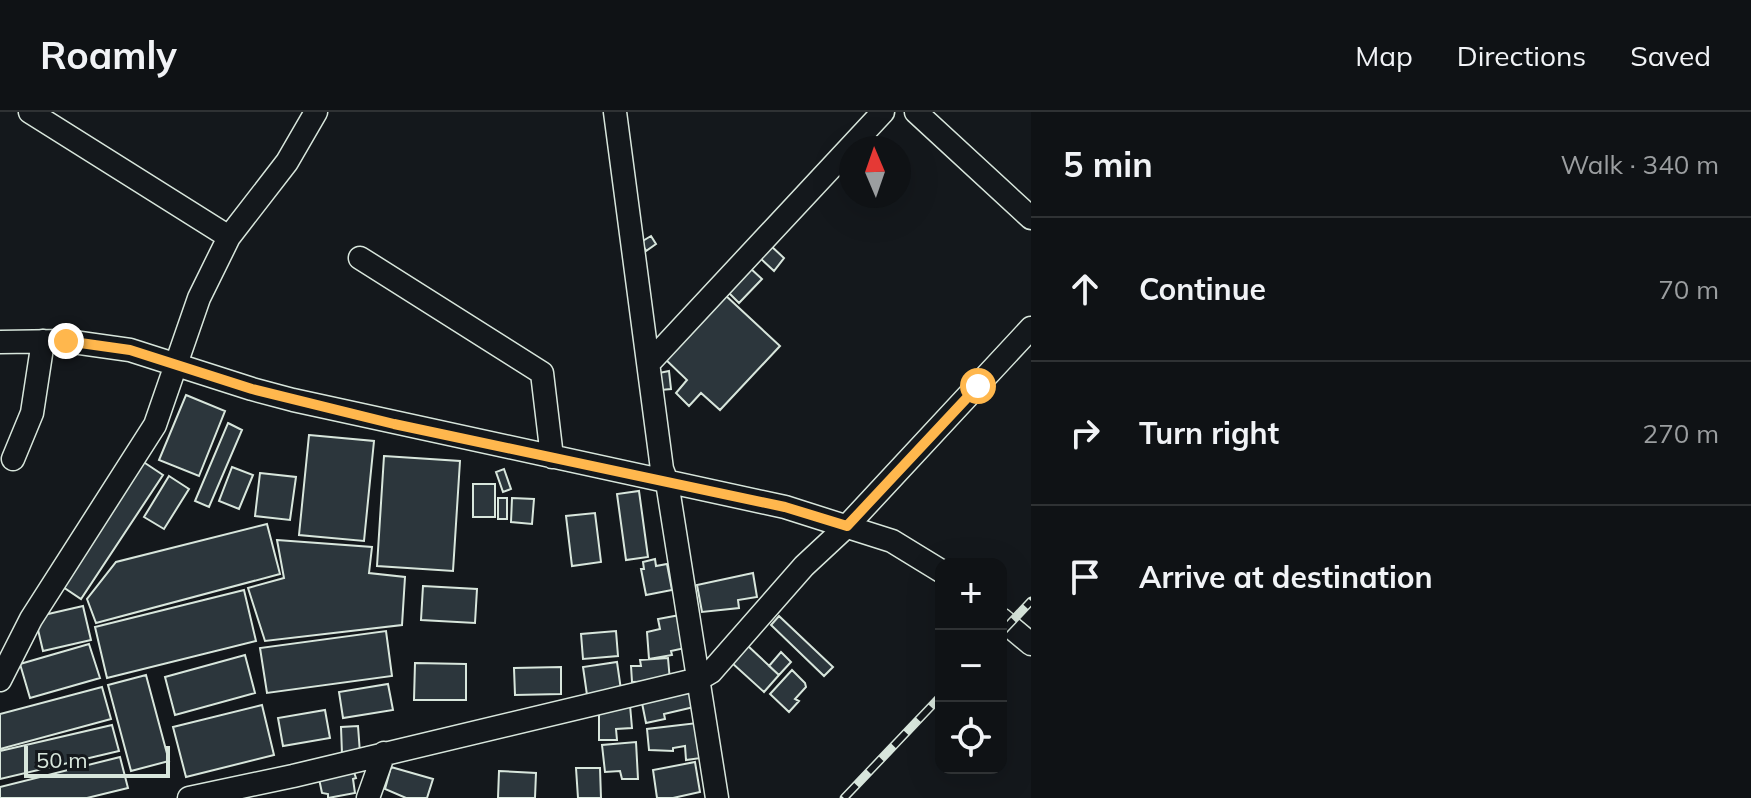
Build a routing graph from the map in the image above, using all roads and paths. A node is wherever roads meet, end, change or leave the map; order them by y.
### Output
1 (30, 112) edge
2 (316, 112) edge
3 (615, 112) edge
4 (883, 112) edge
5 (916, 112) edge
6 (1031, 218) edge
7 (229, 237) junction
8 (360, 258) dead end
9 (1031, 328) edge
10 (43, 341) junction
11 (0, 342) edge
12 (649, 363) junction
13 (175, 366) junction
14 (552, 457) junction
15 (13, 459) dead end
16 (667, 482) junction
17 (847, 526) junction
18 (935, 567) edge
19 (1007, 624) edge
20 (1031, 644) edge
21 (699, 679) junction
22 (0, 680) edge
23 (384, 753) junction
24 (189, 798) edge
25 (368, 798) edge
26 (717, 798) edge

1 - 7 street
2 - 7 street
3 - 12 street
4 - 12 street
5 - 6 street
7 - 13 street
8 - 14 street
9 - 17 street
10 - 11 street
10 - 13 street
10 - 15 street
12 - 16 street
13 - 14 street
13 - 22 street
14 - 16 street
16 - 17 street
16 - 21 street
17 - 18 street
17 - 21 street
19 - 20 street
21 - 23 street
21 - 26 street
23 - 24 street
23 - 25 street

